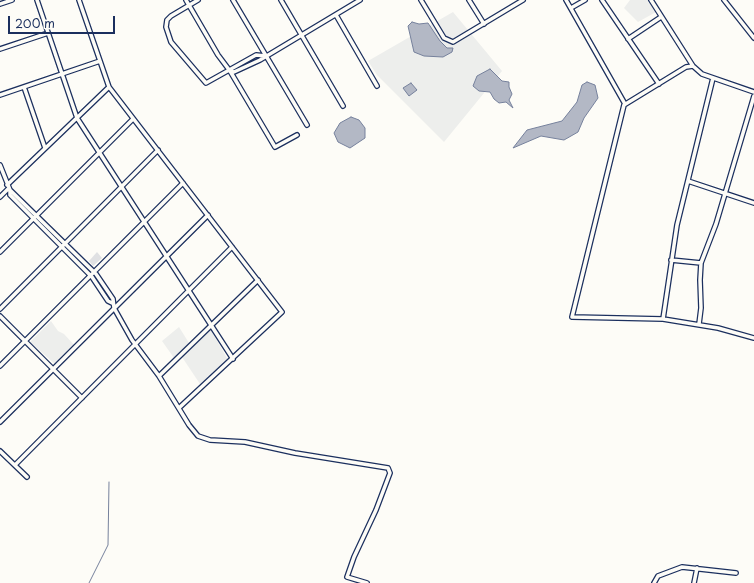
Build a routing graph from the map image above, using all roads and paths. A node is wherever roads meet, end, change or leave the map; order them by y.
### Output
1 (12, 0) edge
2 (37, 0) edge
3 (79, 0) edge
4 (186, 0) edge
5 (198, 0) edge
6 (233, 0) edge
7 (281, 0) edge
8 (360, 0) edge
9 (421, 0) edge
10 (469, 0) edge
11 (523, 0) edge
12 (566, 0) edge
13 (584, 0) edge
14 (602, 0) edge
15 (651, 0) edge
16 (724, 0) edge
17 (517, 2) edge
18 (0, 4) edge
19 (189, 5) junction
20 (571, 8) junction
21 (336, 15) junction
22 (662, 17) junction
23 (484, 24) junction
24 (48, 33) junction
25 (301, 35) junction
26 (754, 38) edge
27 (628, 39) junction
28 (0, 49) edge
29 (266, 56) junction
30 (100, 61) junction
31 (693, 66) junction
32 (230, 71) junction
33 (62, 74) junction
34 (713, 78) junction
35 (659, 84) junction
36 (377, 86) dead end
37 (24, 87) junction
38 (109, 88) junction
39 (754, 92) edge
40 (0, 95) edge
41 (754, 96) edge
42 (625, 104) junction
43 (343, 106) dead end
44 (77, 118) junction
45 (133, 119) junction
46 (307, 125) dead end
47 (297, 135) dead end
48 (45, 148) junction
49 (158, 150) junction
50 (99, 153) junction
51 (0, 165) edge
52 (688, 182) junction
53 (183, 183) junction
54 (121, 187) junction
55 (8, 188) junction
56 (726, 193) junction
57 (0, 197) edge
58 (754, 203) edge
59 (208, 215) junction
60 (35, 217) junction
61 (144, 222) junction
62 (65, 243) junction
63 (62, 246) junction
64 (232, 247) junction
65 (0, 252) edge
66 (167, 256) junction
67 (671, 260) junction
68 (701, 263) junction
69 (94, 271) junction
70 (90, 275) junction
71 (258, 280) junction
72 (189, 290) junction
73 (112, 303) junction
74 (114, 308) junction
75 (0, 309) edge
76 (0, 316) edge
77 (663, 319) junction
78 (698, 324) junction
79 (211, 325) junction
80 (754, 338) edge
81 (25, 341) junction
82 (135, 344) junction
83 (233, 359) junction
84 (0, 366) edge
85 (53, 369) junction
86 (159, 376) junction
87 (82, 398) junction
88 (180, 407) junction
89 (0, 422) edge
90 (0, 451) edge
91 (15, 466) junction
92 (27, 477) dead end
93 (697, 568) junction
94 (736, 573) dead end
95 (367, 583) edge
96 (654, 583) edge
97 (694, 583) edge

1 - 18 street
2 - 24 street
3 - 30 street
4 - 19 street
5 - 19 street
6 - 29 street
7 - 25 street
8 - 21 street
9 - 23 street
10 - 23 street
11 - 17 street
12 - 20 street
13 - 20 street
14 - 27 street
15 - 22 street
16 - 26 street
17 - 23 street
19 - 32 street
19 - 32 street
20 - 42 street
21 - 25 street
21 - 36 street
22 - 27 street
22 - 31 street
24 - 28 street
24 - 33 street
25 - 29 street
25 - 43 street
27 - 35 street
29 - 32 street
29 - 32 street
29 - 46 street
30 - 33 street
30 - 38 street
31 - 34 street
31 - 35 street
32 - 47 street
33 - 37 street
33 - 44 street
34 - 39 street
34 - 52 street
35 - 42 street
37 - 40 street
37 - 48 street
38 - 44 street
38 - 45 street
41 - 56 street
42 - 77 street
44 - 48 street
44 - 50 street
45 - 49 street
45 - 50 street
48 - 55 street
49 - 53 street
49 - 54 street
50 - 54 street
50 - 60 street
51 - 55 street
52 - 56 street
52 - 67 street
53 - 59 street
53 - 61 street
54 - 61 street
54 - 62 street
55 - 57 street
55 - 60 street
56 - 58 street
56 - 68 street
59 - 64 street
59 - 66 street
60 - 62 street
60 - 63 street
60 - 65 street
61 - 66 street
61 - 69 street
62 - 63 street
62 - 69 street
63 - 70 street
63 - 75 street
64 - 71 street
64 - 72 street
66 - 72 street
66 - 74 street
67 - 68 street
67 - 77 street
68 - 78 street
69 - 70 street
69 - 73 street
70 - 73 street
70 - 81 street
71 - 79 street
71 - 83 street
72 - 79 street
72 - 82 street
73 - 74 street
74 - 82 street
74 - 85 street
76 - 81 street
77 - 78 street
78 - 80 street
79 - 83 street
79 - 86 street
81 - 84 street
81 - 85 street
82 - 86 street
82 - 87 street
83 - 88 street
85 - 87 street
85 - 89 street
86 - 88 street
87 - 91 street
88 - 95 street
90 - 91 street
91 - 92 street
93 - 94 street
93 - 96 street
93 - 97 street

